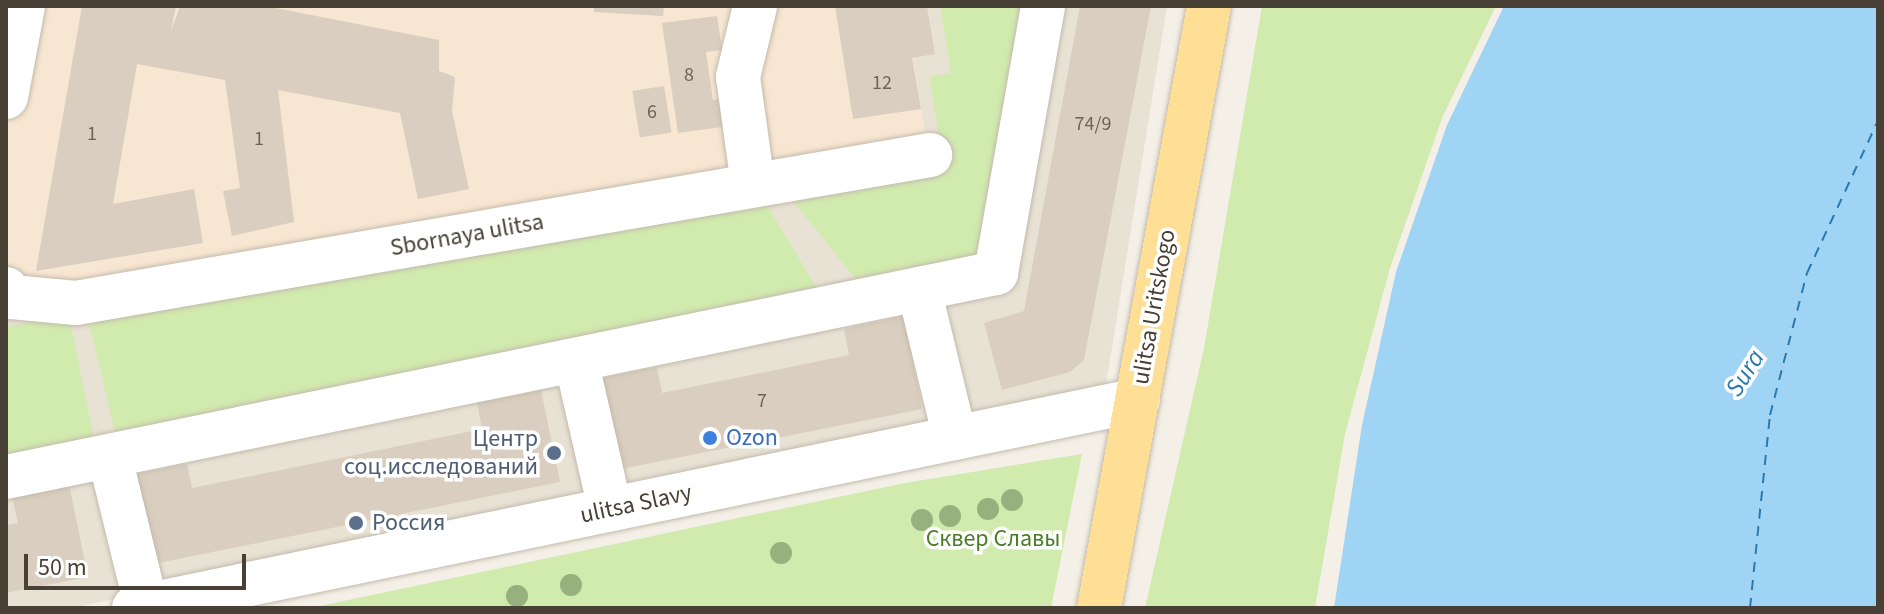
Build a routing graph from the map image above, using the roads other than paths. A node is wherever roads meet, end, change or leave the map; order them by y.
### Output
1 (23, 6) edge
2 (755, 6) edge
3 (1043, 6) edge
4 (1209, 6) edge
5 (6, 97) edge
6 (930, 155) dead end
7 (753, 185) junction
8 (6, 289) edge
9 (919, 289) junction
10 (576, 360) junction
11 (1138, 400) junction
12 (955, 438) junction
13 (110, 458) junction
14 (6, 477) edge
15 (610, 509) junction
16 (140, 607) edge
17 (1099, 608) edge

1 - 5 street
2 - 7 street
3 - 9 street
4 - 11 main road, ulitsa Uritskogo
6 - 7 street, Sbornaya ulitsa
7 - 8 street, Sbornaya ulitsa
9 - 10 street
9 - 12 street
10 - 13 street
10 - 15 street
11 - 12 street, ulitsa Slavy
11 - 17 main road, ulitsa Uritskogo
12 - 15 street, ulitsa Slavy
13 - 14 street
13 - 16 street
15 - 16 street, ulitsa Slavy

